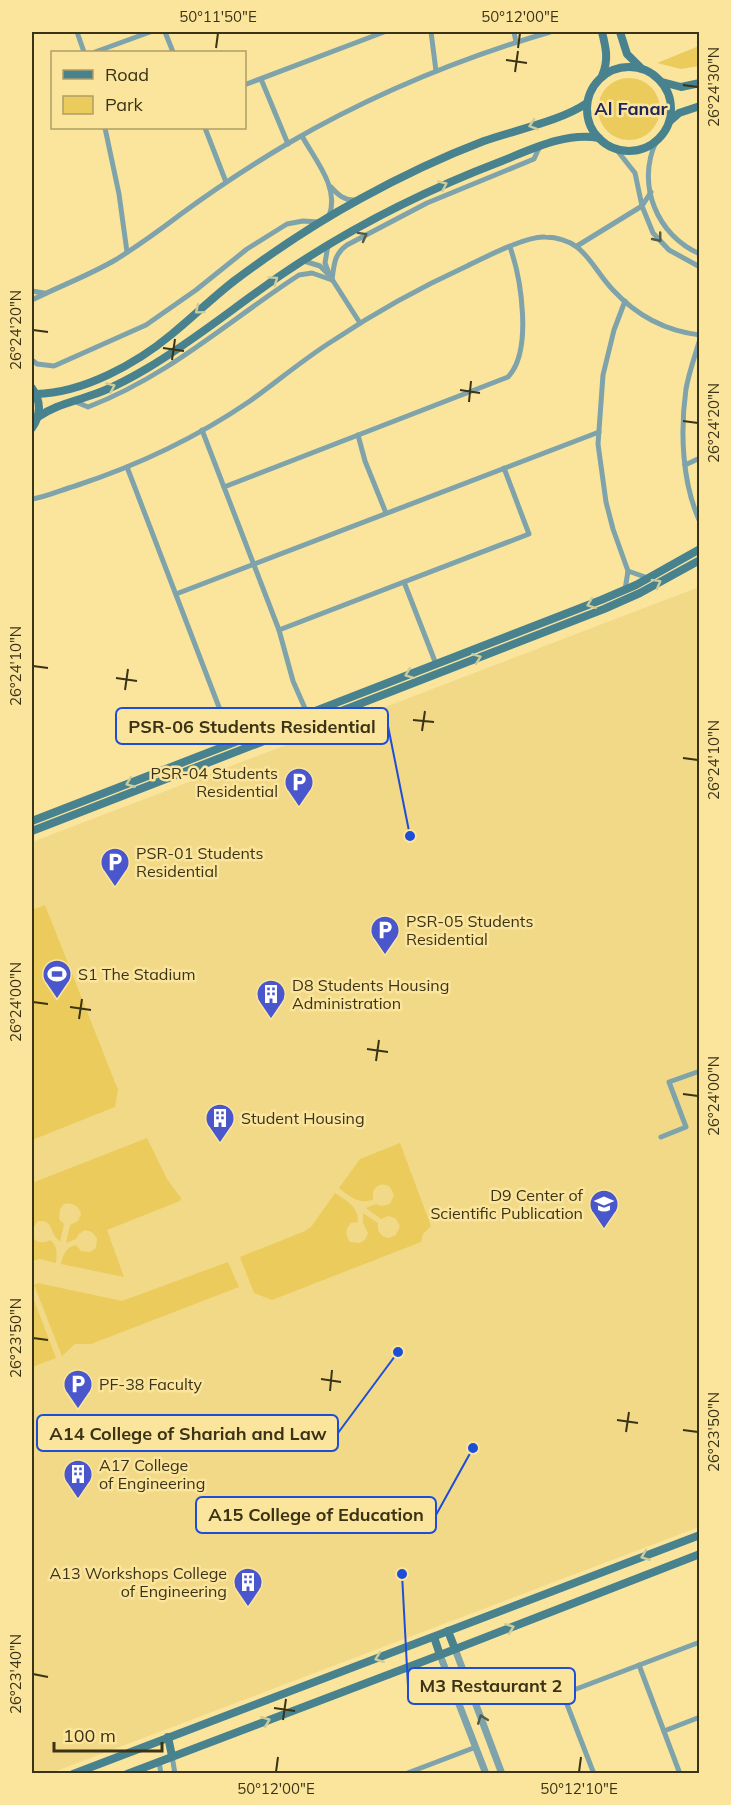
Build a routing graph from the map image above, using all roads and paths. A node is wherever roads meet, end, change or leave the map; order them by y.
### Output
1 (77, 32) edge
2 (150, 32) edge
3 (165, 32) edge
4 (384, 32) edge
5 (431, 32) edge
6 (514, 32) edge
7 (550, 32) edge
8 (602, 32) edge
9 (620, 32) edge
10 (516, 42) junction
11 (84, 51) edge
12 (98, 51) edge
13 (173, 51) edge
14 (641, 69) junction
15 (436, 71) junction
16 (602, 76) junction
17 (261, 79) junction
18 (662, 82) junction
19 (699, 83) edge
20 (246, 84) edge
21 (587, 103) junction
22 (699, 106) edge
23 (669, 121) junction
24 (105, 129) edge
25 (205, 129) edge
26 (302, 136) junction
27 (599, 138) junction
28 (656, 142) junction
29 (288, 144) junction
30 (539, 147) junction
31 (616, 149) junction
32 (226, 182) junction
33 (330, 186) junction
34 (651, 192) junction
35 (359, 200) junction
36 (642, 206) junction
37 (325, 220) junction
38 (328, 244) junction
39 (577, 246) junction
40 (510, 247) junction
41 (127, 252) junction
42 (699, 254) edge
43 (302, 261) junction
44 (699, 267) edge
45 (331, 278) junction
46 (32, 291) edge
47 (48, 293) junction
48 (32, 300) edge
49 (625, 301) junction
50 (360, 323) junction
51 (699, 337) edge
52 (32, 360) edge
53 (34, 391) edge
54 (75, 401) junction
55 (38, 417) junction
56 (32, 428) edge
57 (202, 430) junction
58 (598, 432) junction
59 (358, 435) junction
60 (699, 458) edge
61 (685, 465) junction
62 (127, 467) junction
63 (504, 468) junction
64 (224, 486) junction
65 (32, 495) edge
66 (47, 495) junction
67 (32, 499) edge
68 (386, 513) junction
69 (699, 522) edge
70 (699, 549) edge
71 (699, 560) edge
72 (253, 564) junction
73 (628, 571) junction
74 (648, 578) junction
75 (404, 582) junction
76 (625, 590) junction
77 (176, 594) junction
78 (279, 630) junction
79 (436, 663) junction
80 (307, 713) junction
81 (227, 728) dead end
82 (32, 821) edge
83 (32, 830) edge
84 (699, 1071) edge
85 (661, 1137) dead end
86 (699, 1535) edge
87 (699, 1554) edge
88 (448, 1631) junction
89 (434, 1637) junction
90 (699, 1642) edge
91 (455, 1649) junction
92 (440, 1655) junction
93 (639, 1665) junction
94 (699, 1717) edge
95 (664, 1731) junction
96 (168, 1737) junction
97 (157, 1741) junction
98 (476, 1747) junction
99 (172, 1756) junction
100 (159, 1761) junction
101 (73, 1773) edge
102 (127, 1773) edge
103 (161, 1773) edge
104 (175, 1773) edge
105 (405, 1773) edge
106 (486, 1773) edge
107 (502, 1773) edge
108 (594, 1773) edge
109 (680, 1773) edge

1 - 11 street
2 - 12 street
3 - 13 street
4 - 17 street
5 - 15 street
6 - 10 street
7 - 10 street
8 - 16 main road
9 - 14 main road
10 - 15 street
14 - 16 main road
14 - 18 main road
15 - 26 street
16 - 21 main road
17 - 20 street
17 - 29 street
18 - 19 main road
18 - 23 main road
21 - 27 main road
21 -> 35 main road
22 - 23 main road
23 - 28 main road
24 - 41 street
25 - 32 street
26 - 29 street
26 - 33 street
27 - 30 main road
27 - 31 main road
28 - 31 main road
28 - 34 street
29 - 32 street
38 -> 30 main road
45 -> 30 street
31 - 36 street
32 - 41 street
33 - 35 street
33 - 37 street
34 - 36 street
34 - 42 street
35 - 37 main road
36 - 39 street
36 -> 44 street
37 - 52 street
37 -> 53 main road
38 - 43 main road
38 - 45 street
39 - 40 street
39 - 49 street
40 - 50 street
40 - 59 street
41 - 47 street
43 - 45 street
54 -> 43 main road
45 - 50 street
45 - 54 street
46 - 47 street
47 - 48 street
49 - 51 street
49 - 58 street
50 - 57 street
51 - 61 street
53 - 55 main road
54 - 55 main road
55 - 56 main road
57 - 62 street
57 - 64 street
58 - 63 street
58 - 73 street
59 - 64 street
59 - 68 street
60 - 61 street
61 - 69 street
62 - 66 street
62 - 77 street
63 - 68 street
63 - 75 street
64 - 72 street
65 - 66 street
66 - 67 street
68 - 72 street
70 - 74 main road
83 -> 71 main road
72 - 77 street
72 - 78 street
73 - 74 street
73 - 76 street
74 - 76 main road
75 - 78 street
75 - 79 street
76 -> 79 main road
77 - 81 street
78 - 80 street
79 -> 80 main road
80 -> 82 main road
84 - 85 street
86 -> 88 main road
91 -> 87 main road
88 - 89 main road
88 - 91 main road
89 - 92 main road
89 -> 96 main road
90 - 93 street
91 - 92 main road
107 -> 91 street
92 - 98 street
99 -> 92 main road
93 - 95 street
93 - 108 street
94 - 95 street
95 - 109 street
96 - 97 main road
96 - 99 main road
97 - 100 main road
97 - 101 main road
98 - 105 street
98 - 106 street
99 - 100 main road
99 - 104 street
100 - 102 main road
100 - 103 street

